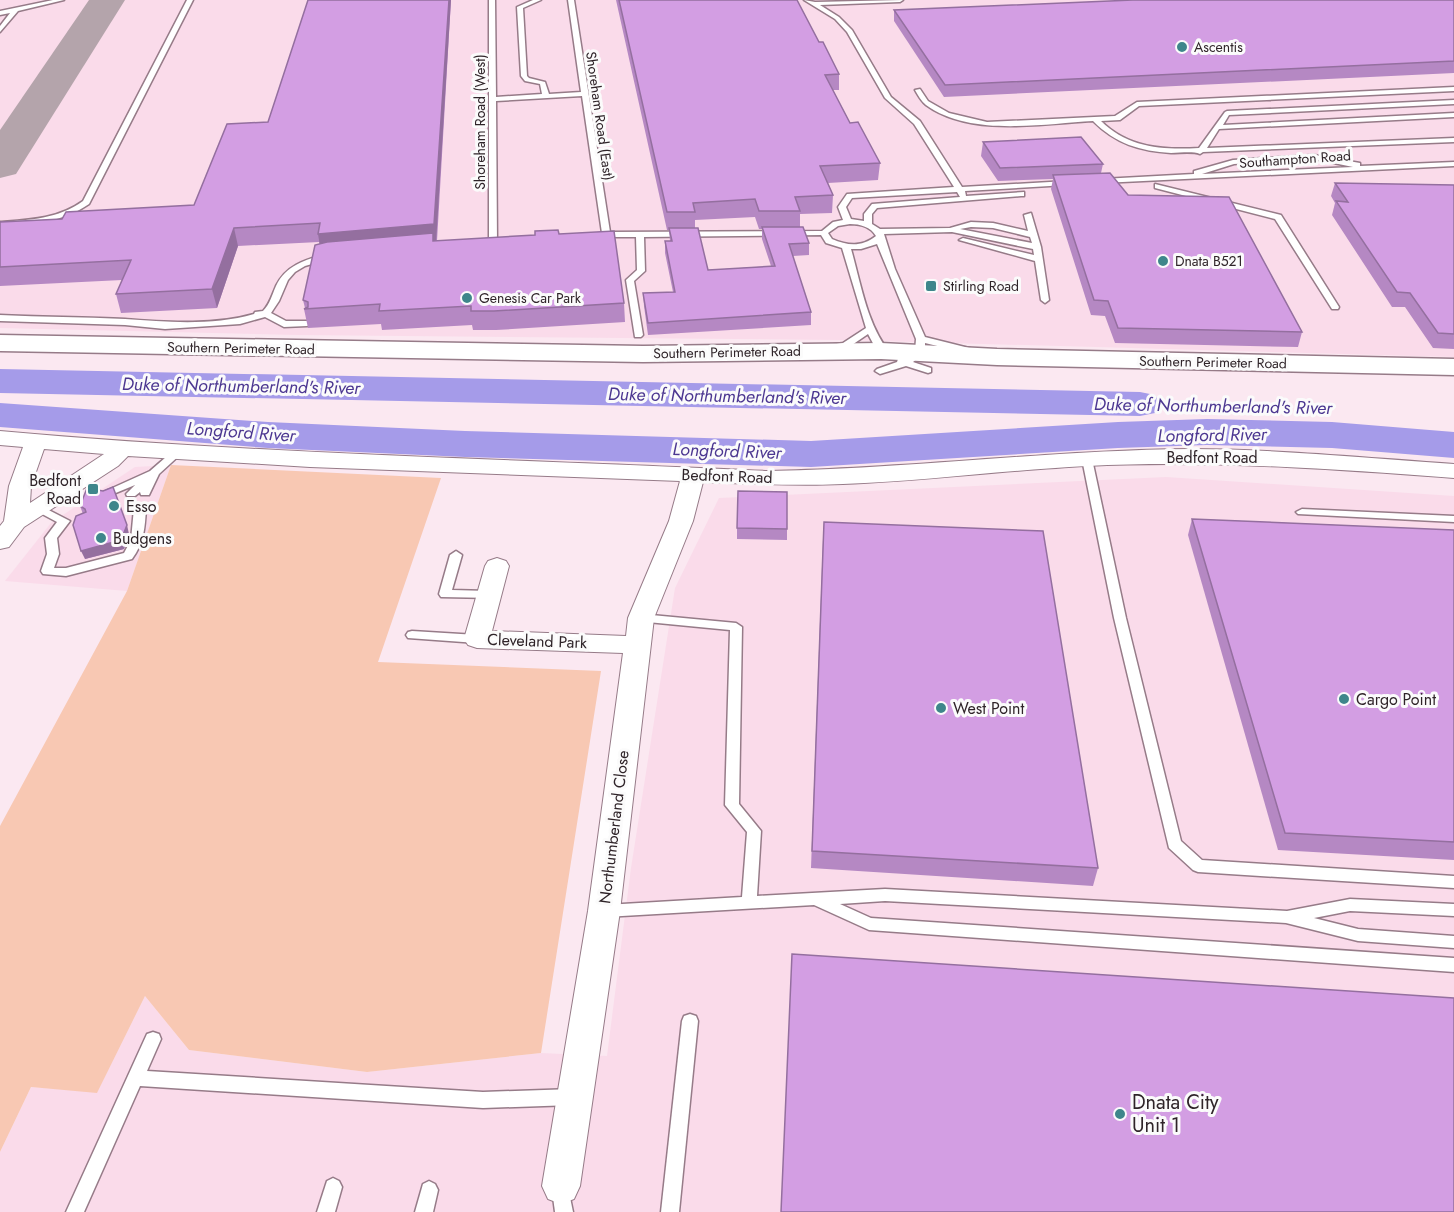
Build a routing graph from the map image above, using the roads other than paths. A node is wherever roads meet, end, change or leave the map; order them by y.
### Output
1 (24, 0) edge
2 (61, 0) edge
3 (190, 0) edge
4 (492, 0) edge
5 (538, 0) edge
6 (571, 0) edge
7 (900, 0) edge
8 (810, 2) edge
9 (17, 9) junction
10 (0, 13) edge
11 (0, 30) edge
12 (1454, 89) edge
13 (918, 90) dead end
14 (584, 94) junction
15 (546, 96) junction
16 (492, 99) junction
17 (1454, 102) edge
18 (1454, 115) edge
19 (1095, 119) junction
20 (1218, 127) junction
21 (1454, 140) edge
22 (1200, 152) junction
23 (1454, 164) edge
24 (1366, 167) junction
25 (1380, 168) junction
26 (1145, 179) junction
27 (1089, 182) edge
28 (1078, 183) edge
29 (1158, 186) junction
30 (1000, 187) junction
31 (1102, 189) edge
32 (960, 190) junction
33 (1068, 191) edge
34 (1023, 194) junction
35 (966, 199) junction
36 (1029, 215) dead end
37 (848, 222) junction
38 (0, 224) edge
39 (868, 225) junction
40 (952, 230) junction
41 (824, 233) junction
42 (606, 235) junction
43 (640, 235) junction
44 (879, 235) junction
45 (1034, 235) junction
46 (587, 236) edge
47 (963, 240) dead end
48 (504, 243) edge
49 (493, 244) junction
50 (482, 245) edge
51 (846, 246) junction
52 (1037, 247) junction
53 (340, 255) edge
54 (1038, 259) junction
55 (1045, 300) dead end
56 (1335, 308) dead end
57 (266, 314) junction
58 (0, 318) edge
59 (307, 323) edge
60 (638, 335) dead end
61 (0, 343) edge
62 (877, 350) junction
63 (919, 356) junction
64 (0, 357) edge
65 (1454, 367) edge
66 (1454, 381) edge
67 (0, 438) edge
68 (36, 441) junction
69 (122, 449) junction
70 (177, 453) junction
71 (1087, 459) junction
72 (1454, 471) edge
73 (154, 473) junction
74 (693, 475) junction
75 (146, 493) dead end
76 (116, 494) edge
77 (131, 494) dead end
78 (102, 495) edge
79 (39, 507) junction
80 (140, 508) dead end
81 (17, 511) junction
82 (1302, 512) dead end
83 (1454, 519) edge
84 (0, 542) edge
85 (456, 555) dead end
86 (497, 566) dead end
87 (489, 595) junction
88 (639, 632) junction
89 (412, 635) dead end
90 (477, 639) junction
91 (1454, 882) edge
92 (816, 899) junction
93 (749, 904) junction
94 (1454, 910) edge
95 (604, 912) junction
96 (1286, 917) junction
97 (1454, 942) edge
98 (1454, 965) edge
99 (690, 1021) dead end
100 (153, 1040) dead end
101 (137, 1078) junction
102 (574, 1097) junction
103 (333, 1187) dead end
104 (429, 1190) dead end
105 (562, 1199) edge
106 (75, 1212) edge
107 (326, 1212) edge
108 (424, 1212) edge
109 (670, 1212) edge

1 - 9 lane
2 - 9 lane
3 - 38 lane
4 - 16 lane, Shoreham Road (West)
5 - 15 lane
6 - 14 lane, Shoreham Road (East)
7 - 8 lane
8 - 32 lane
9 - 10 lane
9 - 11 lane
12 - 19 lane
13 - 19 lane
14 - 15 lane
14 - 42 lane, Shoreham Road (East)
15 - 16 lane
16 - 49 lane, Shoreham Road (West)
17 - 20 lane
18 - 20 lane
19 - 22 lane
20 - 22 lane
21 - 22 lane
23 - 25 lane
24 - 25 lane
24 - 26 lane, Southampton Road
24 - 26 lane, Southampton Road
25 - 29 lane, Southampton Road
26 - 27 lane, Southampton Road
28 - 30 lane
29 - 31 lane, Southampton Road
29 - 56 lane
30 - 32 lane
30 - 34 lane
32 - 35 lane
32 - 37 lane
33 - 34 lane
34 - 35 lane
35 - 39 lane
36 - 45 lane
37 - 39 lane
37 - 41 lane
39 - 44 lane
40 - 44 lane
40 - 45 lane
40 - 52 lane
41 - 43 lane
41 - 51 lane
42 - 43 lane
42 - 46 lane
43 - 60 lane
44 - 51 lane
44 - 63 lane
45 - 52 lane
47 - 54 lane
48 - 49 lane
49 - 50 lane
51 - 62 lane
52 - 54 lane
53 - 57 lane
54 - 55 lane
57 - 58 lane
57 - 59 lane
61 - 62 street, Southern Perimeter Road
62 - 63 street, Southern Perimeter Road
62 - 64 street, Southern Perimeter Road
63 - 65 street, Southern Perimeter Road
63 - 66 street, Southern Perimeter Road
67 - 68 street, Bedfont Road
68 - 69 street, Bedfont Road
68 - 81 street
69 - 70 street, Bedfont Road
69 - 79 street
70 - 73 lane
70 - 74 street, Bedfont Road
71 - 72 street, Bedfont Road
71 - 74 street, Bedfont Road
71 - 91 lane
73 - 75 lane
73 - 76 lane
73 - 77 lane
73 - 78 lane
74 - 88 street, Northumberland Close
79 - 80 lane
79 - 81 street
81 - 84 street
82 - 83 lane
85 - 87 lane
86 - 87 street, Cleveland Park
87 - 90 street, Cleveland Park
88 - 90 street, Cleveland Park
88 - 93 lane
88 - 95 street, Northumberland Close
89 - 90 lane
92 - 93 lane
92 - 96 lane
92 - 98 lane
93 - 95 lane
94 - 96 lane
95 - 102 street, Northumberland Close
96 - 97 lane
99 - 109 lane
100 - 101 lane
101 - 102 lane
101 - 106 lane
102 - 105 street, Northumberland Close
103 - 107 lane
104 - 108 lane

